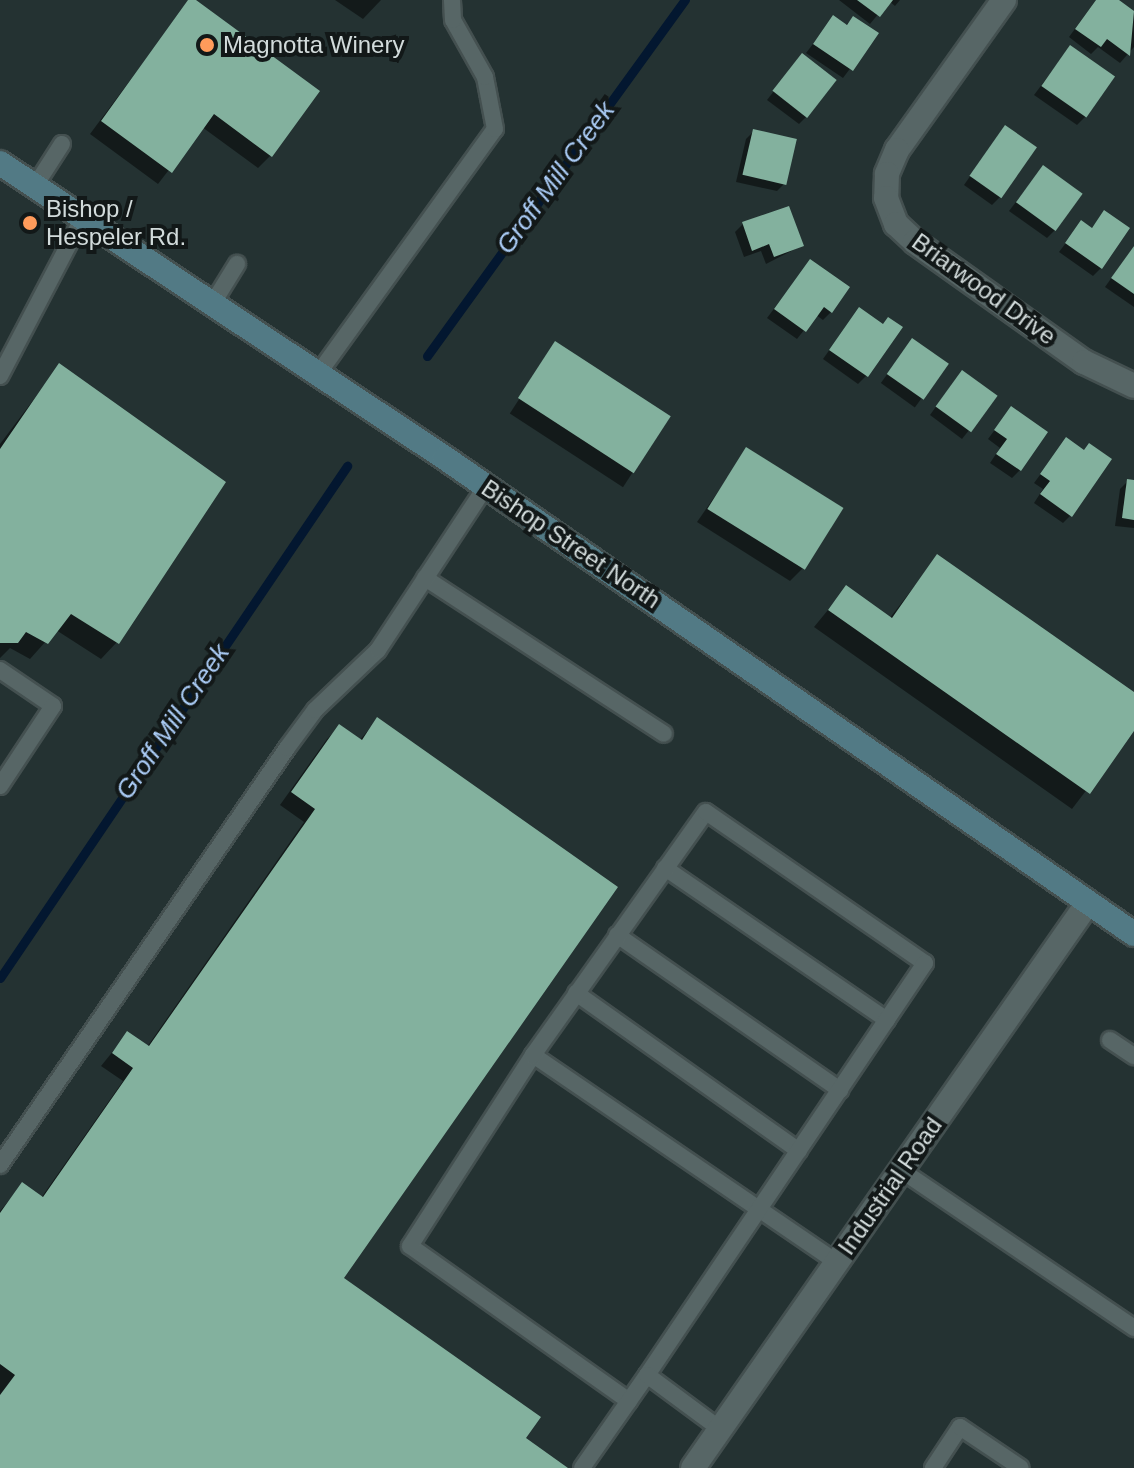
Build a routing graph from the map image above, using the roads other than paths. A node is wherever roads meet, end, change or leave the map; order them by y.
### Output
1 (452, 0) edge
2 (1004, 0) edge
3 (62, 144) dead end
4 (0, 163) edge
5 (35, 186) junction
6 (83, 217) junction
7 (237, 264) dead end
8 (213, 303) junction
9 (318, 374) junction
10 (0, 376) edge
11 (1134, 386) edge
12 (486, 486) junction
13 (425, 578) junction
14 (0, 670) edge
15 (664, 734) dead end
16 (0, 786) edge
17 (665, 868) junction
18 (1087, 904) junction
19 (1134, 934) edge
20 (617, 935) junction
21 (576, 993) junction
22 (887, 1020) junction
23 (1110, 1040) dead end
24 (533, 1055) junction
25 (1134, 1056) edge
26 (840, 1090) junction
27 (799, 1151) junction
28 (0, 1165) edge
29 (901, 1170) junction
30 (760, 1209) junction
31 (837, 1262) junction
32 (1134, 1328) edge
33 (647, 1375) junction
34 (629, 1401) junction
35 (720, 1429) junction
36 (582, 1468) edge
37 (693, 1468) edge
38 (933, 1468) edge
39 (1021, 1468) edge

1 - 9 lane
2 - 11 street, Briarwood Drive
3 - 5 lane
4 - 5 main road, Bishop Street North
5 - 6 main road, Bishop Street North
6 - 8 main road, Bishop Street North
6 - 10 lane
7 - 8 lane
8 - 9 main road, Bishop Street North
9 - 12 main road, Bishop Street North
12 - 13 lane
12 - 18 main road, Bishop Street North
13 - 15 lane
13 - 28 lane
14 - 16 lane
17 - 20 lane
17 - 22 lane
17 - 22 lane
18 - 19 main road, Bishop Street North
18 - 29 street, Industrial Road
20 - 21 lane
20 - 26 lane
21 - 24 lane
21 - 27 lane
22 - 26 lane
23 - 25 lane
24 - 30 lane
24 - 34 lane
26 - 27 lane
27 - 30 lane
29 - 31 street, Industrial Road
29 - 32 lane
30 - 31 lane
30 - 33 lane
31 - 35 street, Industrial Road
33 - 34 lane
33 - 35 lane
34 - 36 lane
35 - 37 street, Industrial Road
38 - 39 lane

